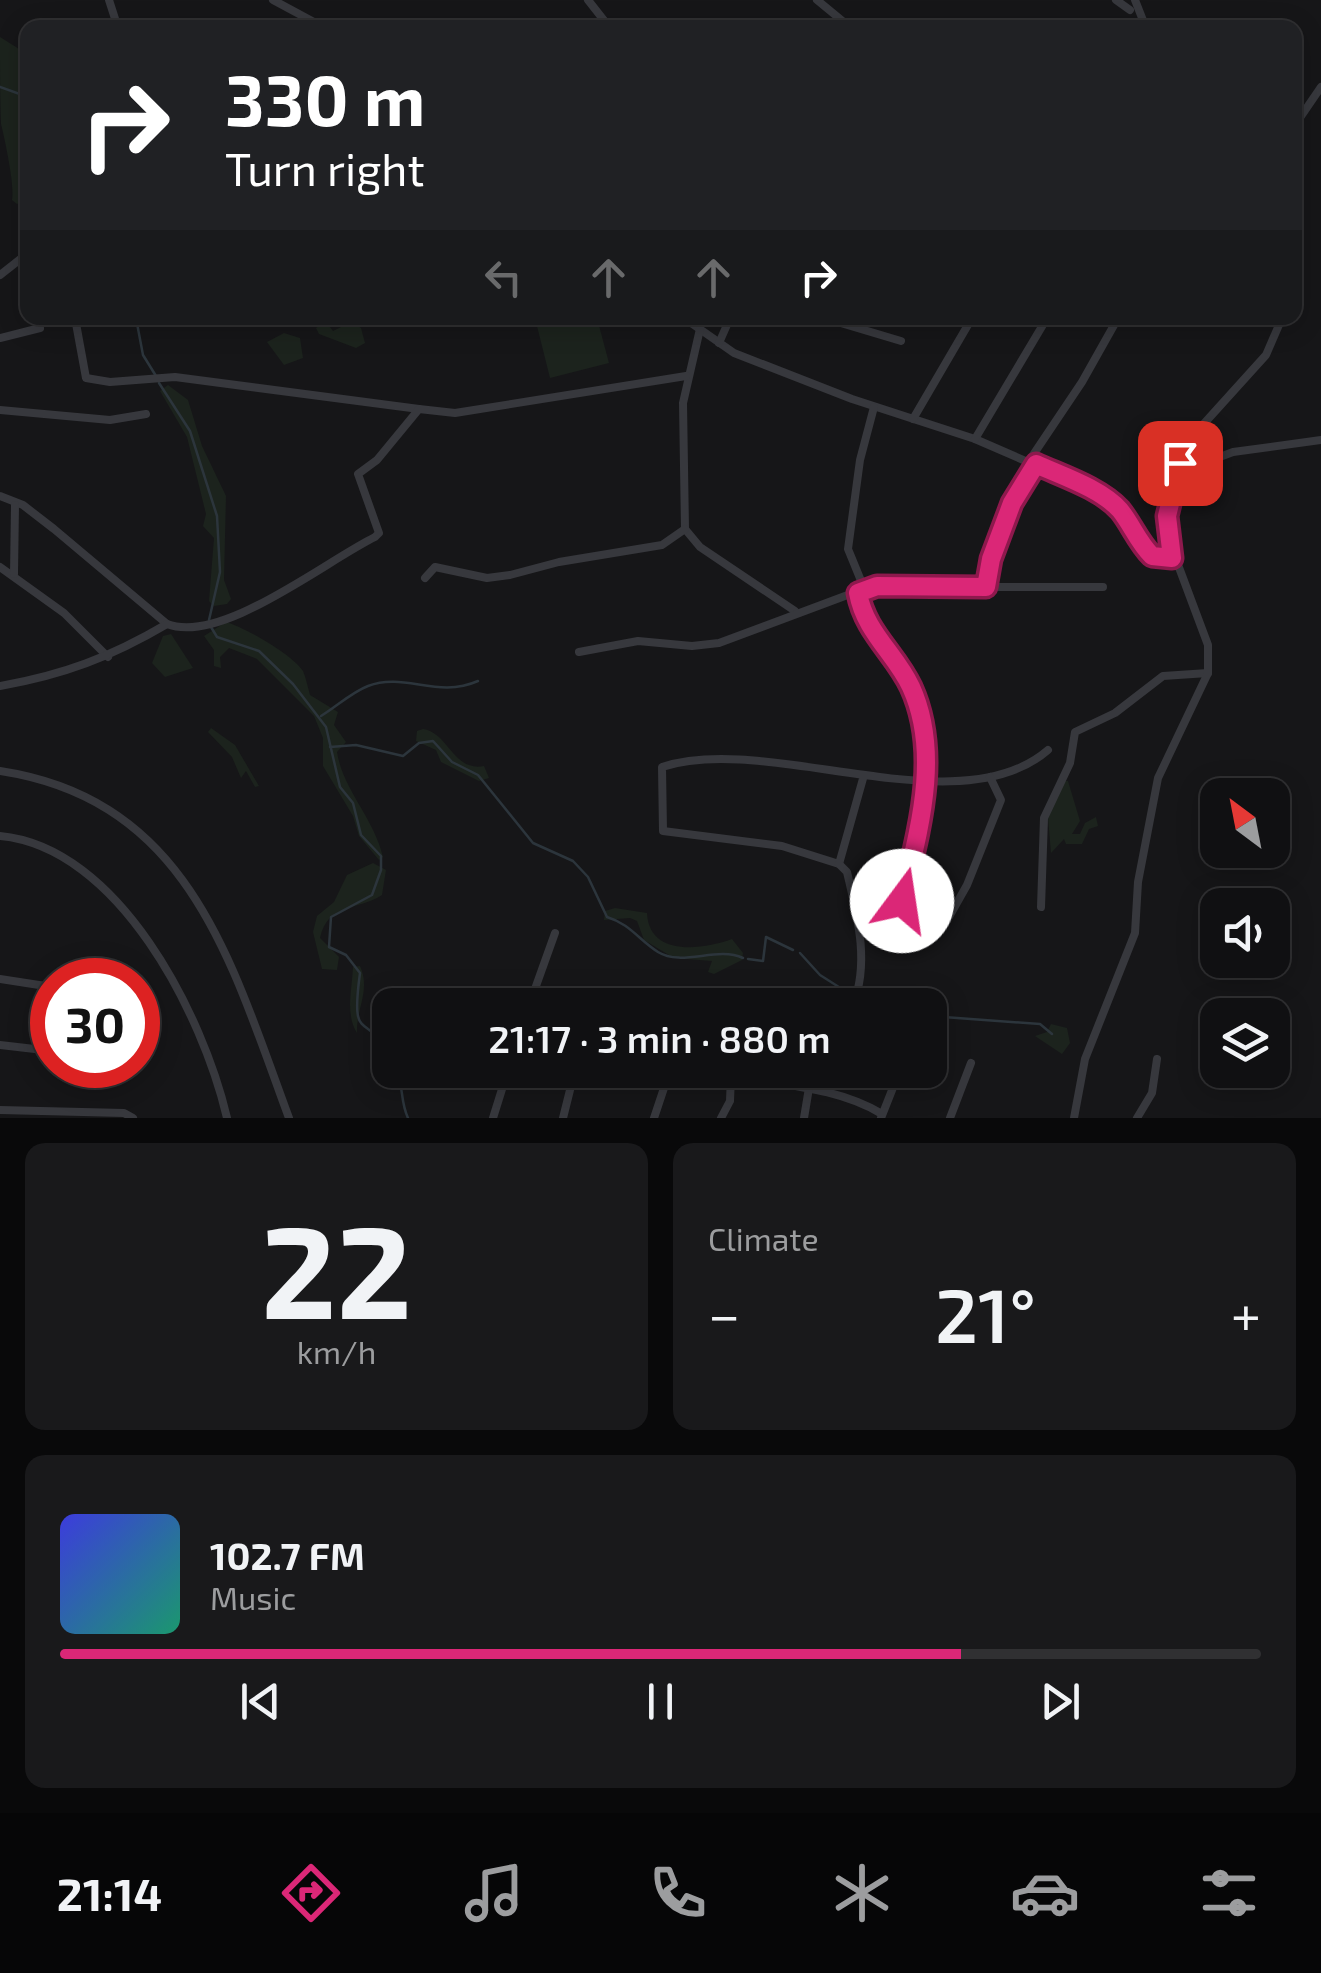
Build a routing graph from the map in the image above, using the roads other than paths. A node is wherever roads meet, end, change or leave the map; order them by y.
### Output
1 (273, 0) edge
2 (588, 0) edge
3 (817, 0) edge
4 (1116, 0) edge
5 (1130, 10) dead end
6 (310, 20) edge
7 (604, 20) edge
8 (841, 20) edge
9 (1321, 88) edge
10 (1302, 115) edge
11 (20, 260) edge
12 (0, 276) edge
13 (76, 325) edge
14 (694, 325) edge
15 (727, 325) edge
16 (846, 325) edge
17 (968, 325) edge
18 (1043, 325) edge
19 (1114, 325) edge
20 (1279, 325) edge
21 (40, 328) dead end
22 (700, 329) junction
23 (0, 338) edge
24 (901, 342) dead end
25 (719, 343) junction
26 (686, 376) junction
27 (874, 407) junction
28 (418, 408) junction
29 (0, 410) edge
30 (146, 414) dead end
31 (913, 419) junction
32 (976, 439) junction
33 (1321, 440) edge
34 (1032, 463) junction
35 (1180, 463) junction
36 (0, 496) edge
37 (16, 505) junction
38 (685, 529) junction
39 (1172, 558) junction
40 (0, 567) edge
41 (14, 574) junction
42 (425, 578) dead end
43 (986, 587) junction
44 (1103, 587) dead end
45 (861, 590) junction
46 (796, 612) junction
47 (166, 624) junction
48 (579, 652) dead end
49 (108, 657) junction
50 (1208, 673) junction
51 (0, 686) edge
52 (1048, 750) dead end
53 (0, 771) edge
54 (864, 775) junction
55 (990, 777) junction
56 (927, 778) junction
57 (0, 836) edge
58 (839, 864) junction
59 (902, 901) dead end
60 (1041, 907) dead end
61 (945, 924) dead end
62 (555, 933) dead end
63 (0, 980) edge
64 (30, 983) edge
65 (535, 988) edge
66 (859, 988) edge
67 (0, 1044) edge
68 (30, 1048) edge
69 (1157, 1059) dead end
70 (971, 1063) dead end
71 (503, 1088) edge
72 (570, 1088) edge
73 (664, 1088) edge
74 (730, 1088) edge
75 (809, 1088) joint
76 (893, 1088) edge
77 (0, 1110) edge
78 (80, 1114) edge
79 (882, 1116) edge
80 (133, 1118) edge
81 (227, 1118) edge
82 (289, 1118) edge
83 (494, 1118) edge
84 (562, 1118) edge
85 (654, 1118) edge
86 (721, 1118) edge
87 (804, 1118) edge
88 (950, 1118) edge
89 (1074, 1118) edge
90 (1137, 1118) edge

1 - 6 street
2 - 7 street
3 - 8 street
4 - 5 street
9 - 10 street
11 - 12 street
13 - 28 street
14 - 22 street
15 - 25 street
16 - 24 street
17 - 31 street
18 - 32 street
19 - 34 street
20 - 35 street
21 - 23 street
22 - 25 street
22 - 26 street
25 - 27 street
26 - 28 street
26 - 38 street
27 - 31 street
27 - 45 street
28 - 47 street
29 - 30 street
31 - 32 street
32 - 34 street
33 - 35 street
34 - 39 street
34 - 43 street
35 - 39 street
36 - 37 street
37 - 41 street
37 - 47 street
38 - 42 street
38 - 46 street
39 - 50 street
40 - 41 street
41 - 49 street
43 - 44 street
43 - 45 street
45 - 46 street
45 - 56 street
46 - 48 street
47 - 49 street
49 - 51 street
50 - 60 street
50 - 89 street
52 - 55 street
53 - 82 street
54 - 56 street
54 - 58 street
54 - 58 street
55 - 56 street
55 - 61 street
56 - 59 street
57 - 81 street
58 - 66 street
62 - 65 street
63 - 64 street
67 - 68 street
69 - 90 street
70 - 88 street
71 - 83 street
72 - 84 street
73 - 85 street
74 - 86 street
75 - 79 street
75 - 87 street
76 - 79 street
77 - 78 street
78 - 80 street

